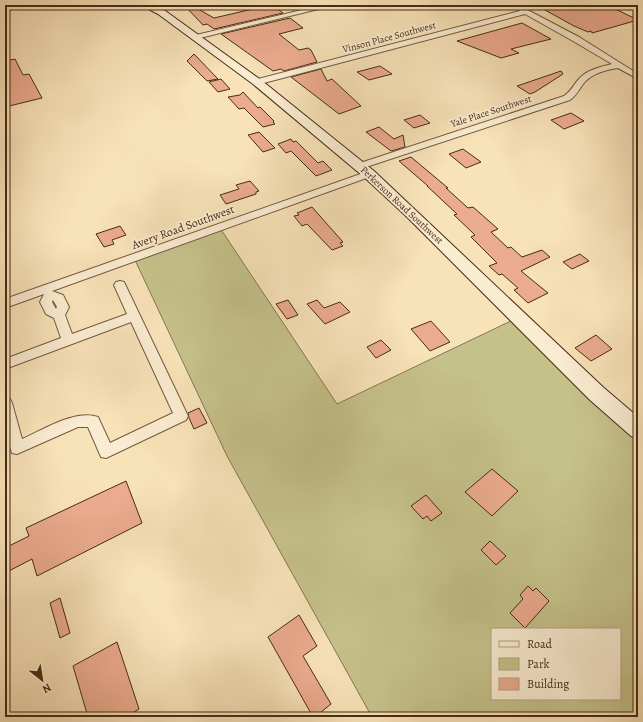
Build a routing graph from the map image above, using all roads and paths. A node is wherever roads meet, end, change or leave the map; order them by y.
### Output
1 (146, 5) edge
2 (332, 5) edge
3 (513, 5) edge
4 (629, 5) edge
5 (638, 9) edge
6 (526, 12) junction
7 (196, 37) junction
8 (620, 65) junction
9 (638, 77) edge
10 (257, 82) junction
11 (364, 170) junction
12 (120, 285) dead end
13 (49, 292) junction
14 (5, 304) edge
15 (134, 316) junction
16 (68, 340) junction
17 (5, 364) edge
18 (5, 403) edge
19 (7, 421) edge
20 (638, 430) edge

1 - 7 street, Perkerson Road Southwest
2 - 7 street
3 - 6 street
4 - 5 street
6 - 8 street
6 - 10 street, Vinson Place Southwest
7 - 10 street, Perkerson Road Southwest
8 - 9 street
8 - 11 street, Yale Place Southwest
10 - 11 street, Perkerson Road Southwest
11 - 13 street, Avery Road Southwest
11 - 20 street, Perkerson Road Southwest
12 - 15 street
13 - 14 street, Avery Road Southwest
13 - 16 street
15 - 16 street
15 - 19 street
16 - 17 street
18 - 19 street

